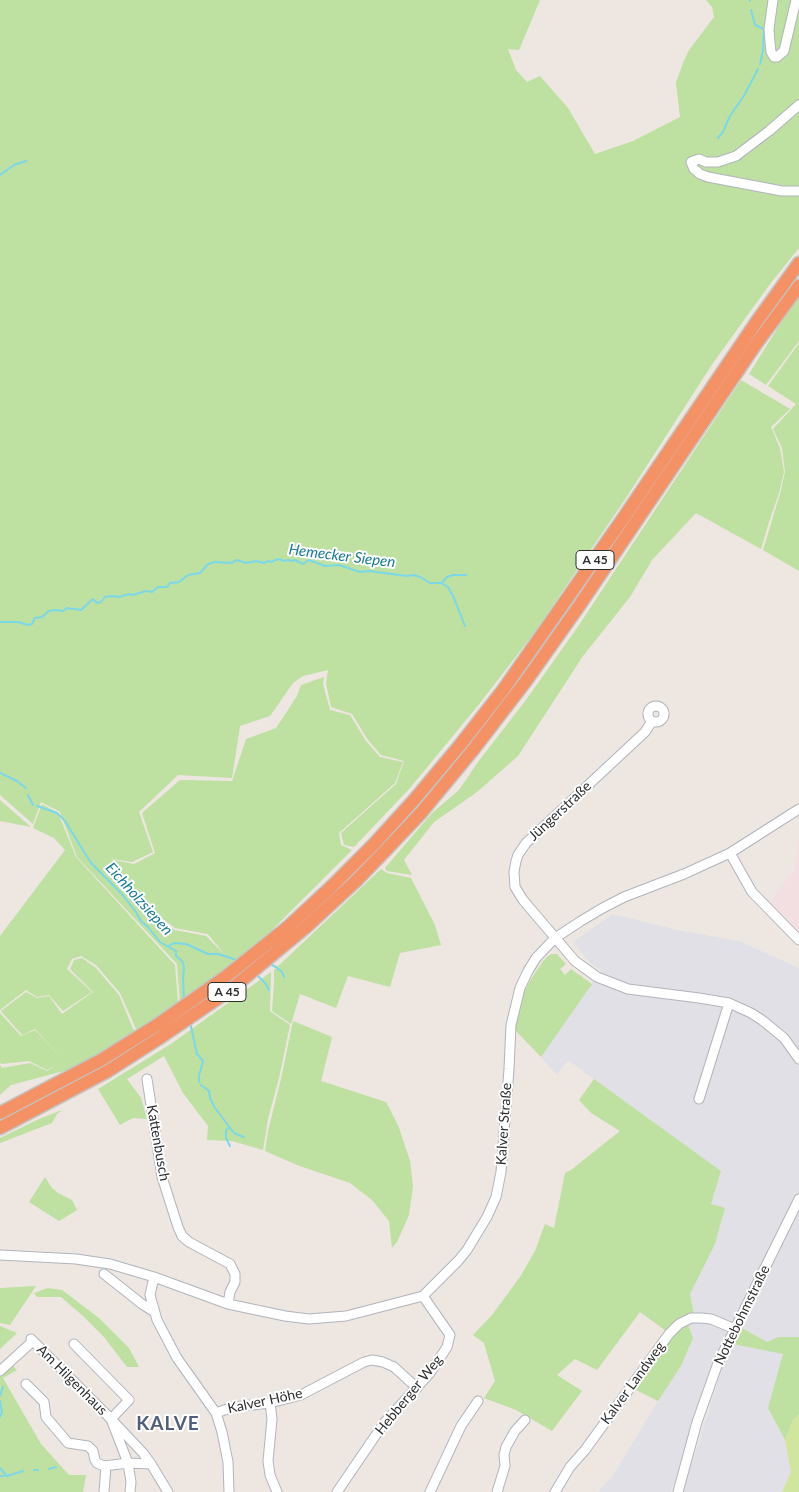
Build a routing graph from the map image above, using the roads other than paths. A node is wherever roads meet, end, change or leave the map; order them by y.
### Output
1 (774, 0) edge
2 (796, 0) edge
3 (799, 106) edge
4 (799, 191) edge
5 (799, 263) edge
6 (799, 286) edge
7 (652, 721) dead end
8 (799, 809) edge
9 (379, 848) junction
10 (730, 853) junction
11 (556, 938) junction
12 (799, 940) edge
13 (729, 1003) junction
14 (799, 1059) edge
15 (147, 1078) dead end
16 (699, 1099) dead end
17 (0, 1114) edge
18 (0, 1128) edge
19 (799, 1200) edge
20 (0, 1255) edge
21 (104, 1274) dead end
22 (154, 1277) junction
23 (422, 1296) junction
24 (228, 1304) junction
25 (153, 1311) junction
26 (735, 1329) junction
27 (74, 1344) dead end
28 (0, 1371) edge
29 (26, 1384) dead end
30 (417, 1388) junction
31 (478, 1401) dead end
32 (270, 1403) junction
33 (216, 1413) junction
34 (111, 1420) junction
35 (525, 1420) dead end
36 (128, 1463) junction
37 (151, 1464) junction
38 (106, 1466) junction
39 (104, 1492) edge
40 (130, 1492) edge
41 (168, 1492) edge
42 (229, 1492) edge
43 (278, 1492) edge
44 (337, 1492) edge
45 (430, 1492) edge
46 (497, 1492) edge
47 (555, 1492) edge
48 (678, 1492) edge

1 - 2 street
3 - 4 street
5 - 9 highway, A 45
6 - 9 highway, A 45
7 - 11 street, Jüngerstraße
8 - 10 street, Kalver Straße
9 - 17 highway, A 45
9 - 18 highway, A 45
10 - 11 street, Kalver Straße
10 - 12 street
11 - 13 street
11 - 23 street, Kalver Straße
13 - 14 street
13 - 16 street
15 - 24 street, Kattenbusch
19 - 26 street, Nottebohmstraße
20 - 22 street, Kalver Straße
21 - 25 street
22 - 24 street, Kalver Straße
22 - 25 street
23 - 24 street, Kalver Straße
23 - 30 street, Hebberger Weg
25 - 33 street
26 - 47 street, Kalver Landweg
26 - 48 street, Nottebohmstraße
27 - 34 street, Am Hilgenhaus
28 - 34 street, Am Hilgenhaus
29 - 38 street
30 - 32 street, Kalver Höhe
30 - 44 street, Hebberger Weg
31 - 45 street
32 - 33 street, Kalver Höhe
32 - 43 street
33 - 42 street
34 - 36 street, Am Hilgenhaus
34 - 37 street, Am Hilgenhaus
35 - 46 street
36 - 37 street
36 - 38 street
36 - 40 street, Am Hilgenhaus
37 - 41 street, Am Hilgenhaus
38 - 39 street

